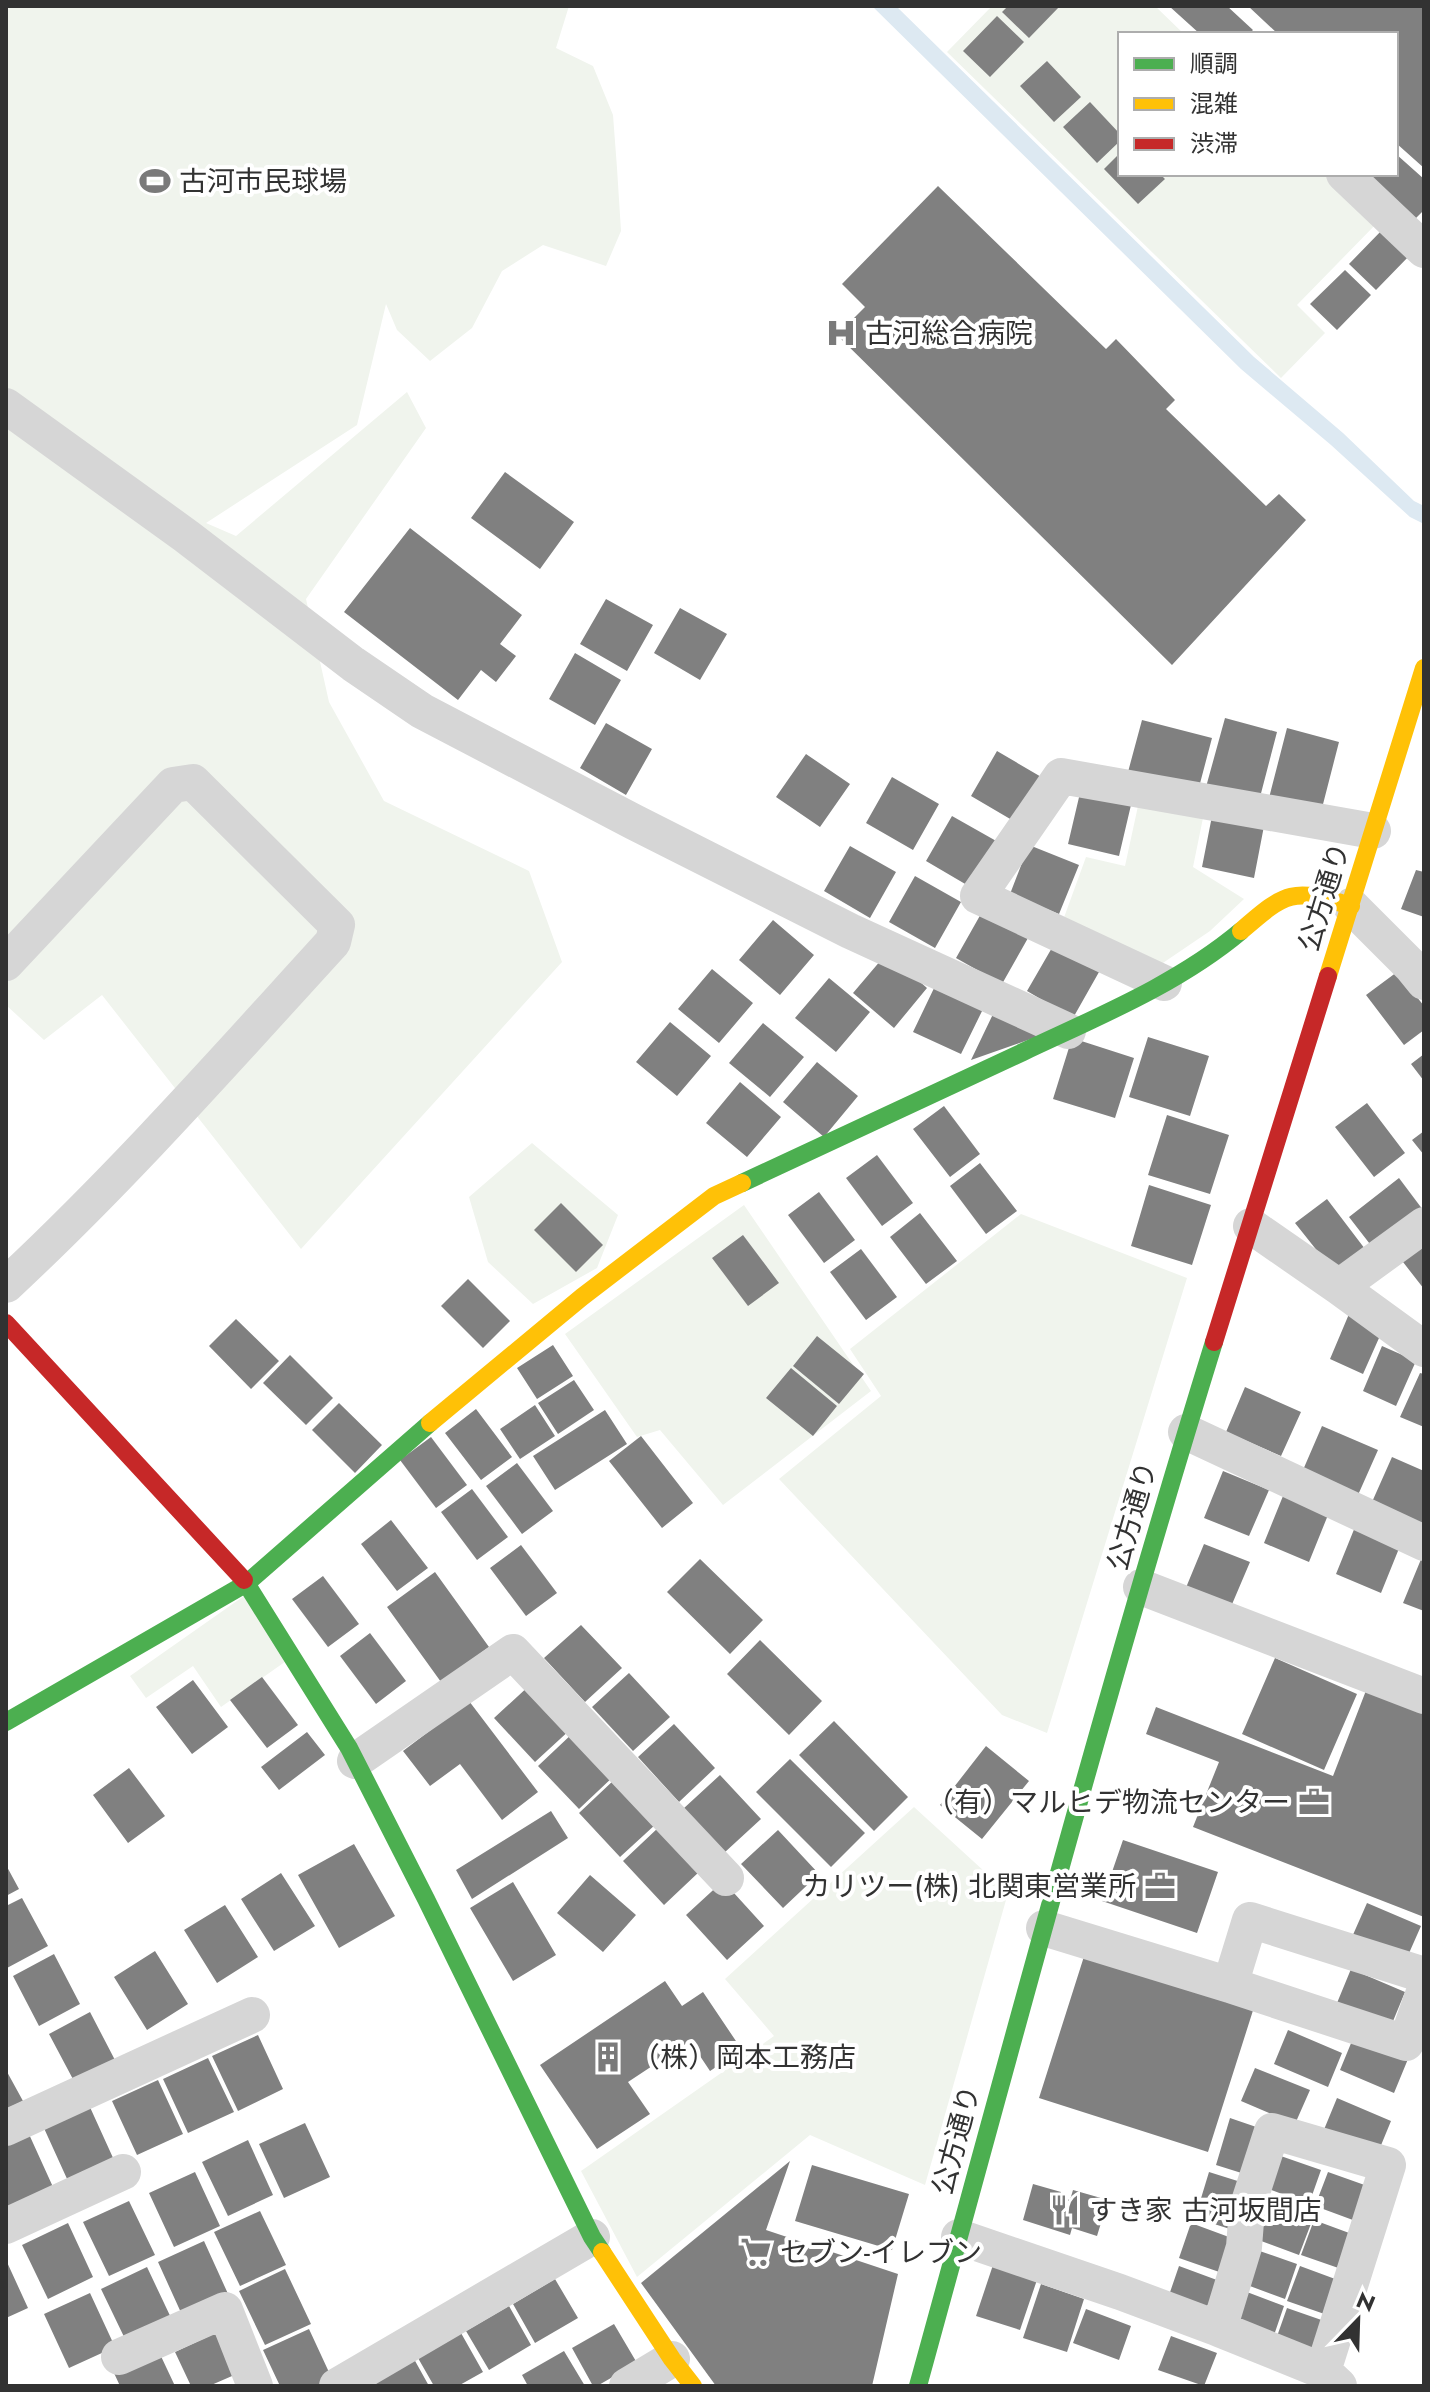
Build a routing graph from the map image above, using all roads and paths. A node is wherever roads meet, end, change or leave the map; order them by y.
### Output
1 (1346, 176) edge
2 (1424, 250) edge
3 (6, 406) edge
4 (1424, 668) edge
5 (1373, 831) junction
6 (1351, 906) junction
7 (6, 963) edge
8 (1424, 982) edge
9 (1164, 983) junction
10 (1068, 1031) junction
11 (1424, 1225) edge
12 (1251, 1226) junction
13 (6, 1285) edge
14 (1339, 1287) junction
15 (6, 1323) edge
16 (1424, 1349) edge
17 (1186, 1432) junction
18 (1424, 1543) edge
19 (247, 1583) junction
20 (1141, 1587) junction
21 (1424, 1696) edge
22 (6, 1722) edge
23 (355, 1761) junction
24 (726, 1878) dead end
25 (1044, 1928) junction
26 (1424, 1975) edge
27 (1230, 1985) junction
28 (1424, 1992) edge
29 (252, 2015) dead end
30 (6, 2128) edge
31 (123, 2172) dead end
32 (6, 2226) edge
33 (592, 2237) junction
34 (959, 2237) junction
35 (1219, 2329) junction
36 (119, 2357) dead end
37 (682, 2372) edge
38 (1333, 2382) edge
39 (255, 2386) edge
40 (337, 2386) edge
41 (627, 2386) edge
42 (918, 2386) edge

1 - 2 street
3 - 10 street
4 - 5 street, 公方通り
5 - 6 street, 公方通り
5 - 9 street
6 - 8 street
6 - 9 street
6 - 12 street, 公方通り
7 - 13 street
9 - 10 street
10 - 19 street
11 - 14 street
12 - 14 street
12 - 17 street, 公方通り
14 - 16 street
15 - 19 street
17 - 18 street
17 - 20 street, 公方通り
19 - 22 street
19 - 23 street
20 - 21 street
20 - 25 street, 公方通り
23 - 24 street
23 - 33 street
25 - 27 street
25 - 34 street, 公方通り
26 - 27 street
27 - 28 street
29 - 30 street
31 - 32 street
33 - 37 street
33 - 40 street
34 - 35 street
34 - 42 street, 公方通り
35 - 38 street
35 - 38 street
36 - 39 street
37 - 41 street

